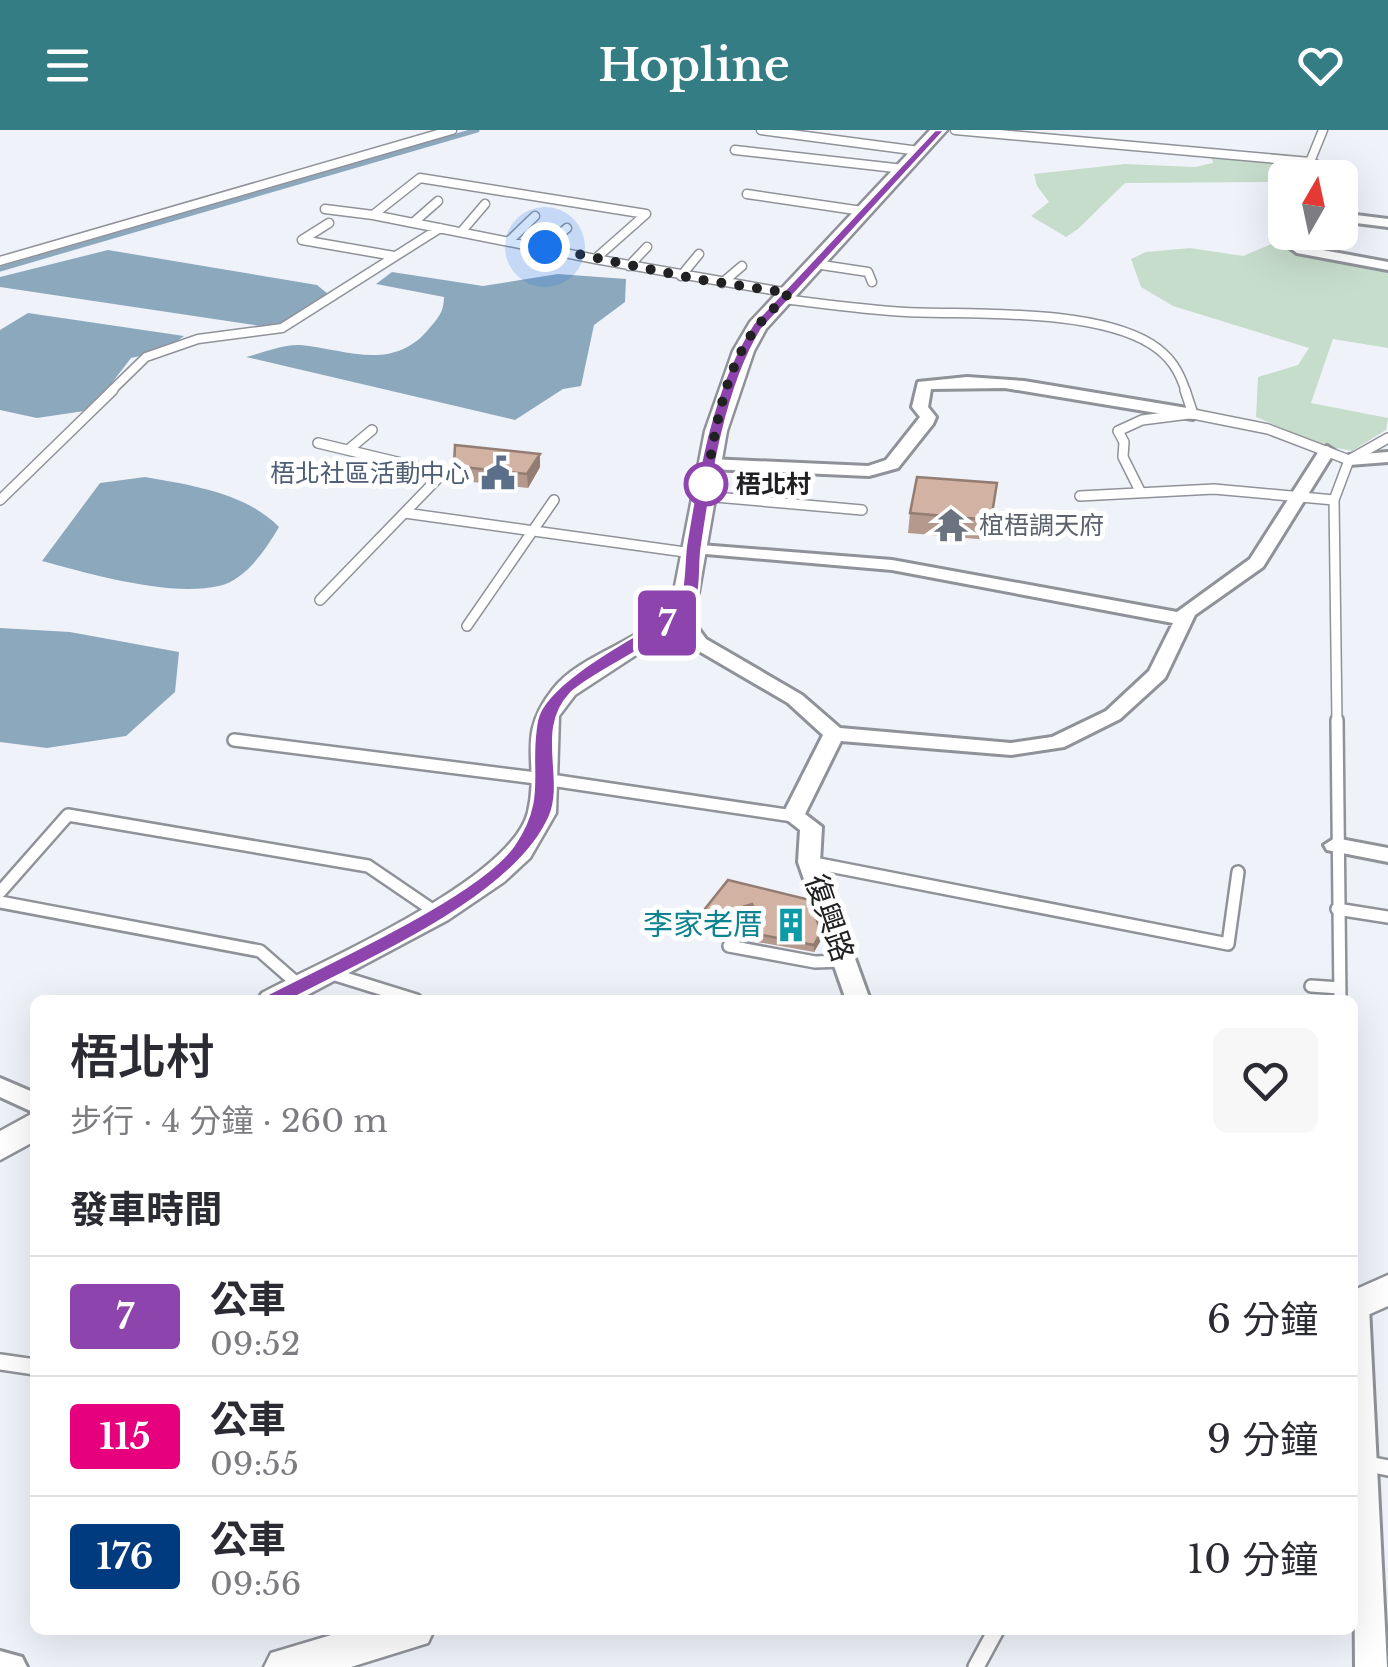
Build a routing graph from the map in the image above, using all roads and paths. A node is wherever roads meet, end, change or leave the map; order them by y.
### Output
1 (452, 130) edge
2 (761, 130) edge
3 (939, 130) edge
4 (955, 130) edge
5 (1323, 130) edge
6 (735, 150) dead end
7 (911, 160) junction
8 (1288, 160) edge
9 (1311, 160) edge
10 (747, 194) dead end
11 (438, 200) dead end
12 (485, 204) dead end
13 (325, 208) dead end
14 (862, 211) junction
15 (373, 214) junction
16 (535, 216) dead end
17 (1358, 220) edge
18 (414, 222) junction
19 (329, 223) dead end
20 (1388, 223) edge
21 (440, 227) junction
22 (567, 228) dead end
23 (462, 231) junction
24 (510, 240) junction
25 (545, 247) junction
26 (647, 247) dead end
27 (1302, 250) edge
28 (699, 254) dead end
29 (394, 256) junction
30 (595, 258) junction
31 (0, 261) edge
32 (815, 264) junction
33 (629, 266) junction
34 (742, 266) dead end
35 (1388, 266) edge
36 (681, 276) junction
37 (872, 282) dead end
38 (722, 283) junction
39 (786, 296) junction
40 (1192, 414) junction
41 (372, 430) dead end
42 (1388, 438) edge
43 (318, 443) dead end
44 (348, 450) junction
45 (1327, 452) junction
46 (1388, 457) edge
47 (1348, 460) junction
48 (710, 464) junction
49 (1141, 492) junction
50 (1298, 494) junction
51 (704, 496) junction
52 (1080, 496) dead end
53 (0, 500) edge
54 (554, 500) dead end
55 (1334, 500) junction
56 (862, 510) dead end
57 (404, 513) junction
58 (535, 531) junction
59 (694, 551) junction
60 (320, 600) dead end
61 (678, 616) junction
62 (1183, 620) junction
63 (466, 626) dead end
64 (834, 734) junction
65 (234, 740) dead end
66 (544, 779) junction
67 (793, 816) junction
68 (1335, 846) junction
69 (1388, 854) edge
70 (809, 862) junction
71 (1238, 872) dead end
72 (0, 892) edge
73 (0, 902) edge
74 (1338, 909) junction
75 (437, 913) junction
76 (1388, 917) edge
77 (749, 921) edge
78 (844, 961) junction
79 (323, 971) junction
80 (300, 986) junction
81 (1311, 986) dead end
82 (1340, 994) edge
83 (283, 995) edge
84 (400, 995) edge
85 (856, 995) edge
86 (0, 1086) edge
87 (30, 1101) edge
88 (30, 1127) edge
89 (0, 1148) edge
90 (1388, 1289) edge
91 (1358, 1298) edge
92 (1358, 1336) edge
93 (0, 1362) edge
94 (30, 1366) edge
95 (1376, 1466) edge
96 (397, 1635) edge
97 (993, 1635) edge
98 (0, 1665) edge
99 (11, 1667) edge
100 (286, 1667) edge
101 (976, 1667) edge
102 (1370, 1667) edge

1 - 31 lane
2 - 7 lane
3 - 7 street
4 - 8 lane
5 - 9 lane
6 - 7 lane
7 - 14 street
10 - 14 lane
11 - 18 lane
12 - 23 lane
13 - 15 lane
14 - 32 street
15 - 18 lane
15 - 30 lane
16 - 24 lane
17 - 20 street
18 - 21 lane
19 - 29 lane
21 - 23 lane
21 - 29 lane
22 - 25 lane
23 - 24 lane
24 - 25 lane
25 - 30 lane
26 - 33 lane
27 - 35 street
28 - 36 lane
29 - 53 lane
30 - 33 lane
32 - 37 lane
32 - 39 street
33 - 36 lane
34 - 38 lane
36 - 38 lane
38 - 39 lane
39 - 40 lane
39 - 48 street
40 - 45 lane
40 - 48 street
40 - 49 lane
41 - 44 lane
42 - 47 lane
43 - 44 lane
44 - 57 lane
45 - 47 lane
45 - 50 street
46 - 47 street
47 - 55 lane
48 - 51 street
49 - 50 lane
49 - 52 lane
50 - 55 lane
50 - 62 street
51 - 56 lane
51 - 59 street
54 - 58 lane
55 - 68 lane
57 - 58 lane
57 - 60 lane
58 - 59 lane
58 - 63 lane
59 - 61 street
59 - 62 street
61 - 64 street
61 - 66 street
62 - 64 street
64 - 67 street
65 - 66 lane
66 - 67 lane
66 - 75 street
67 - 70 street, 復興路
68 - 69 street
68 - 74 lane
70 - 71 lane
70 - 78 street, 復興路
72 - 75 lane
73 - 80 lane
74 - 76 lane
74 - 82 lane
75 - 79 street
77 - 78 lane
78 - 85 street, 復興路
79 - 80 street
79 - 84 lane
80 - 83 street
81 - 82 lane
86 - 87 street
88 - 89 street
90 - 91 street
92 - 95 street
93 - 94 lane
95 - 102 street
96 - 100 street
97 - 101 lane
98 - 99 street

